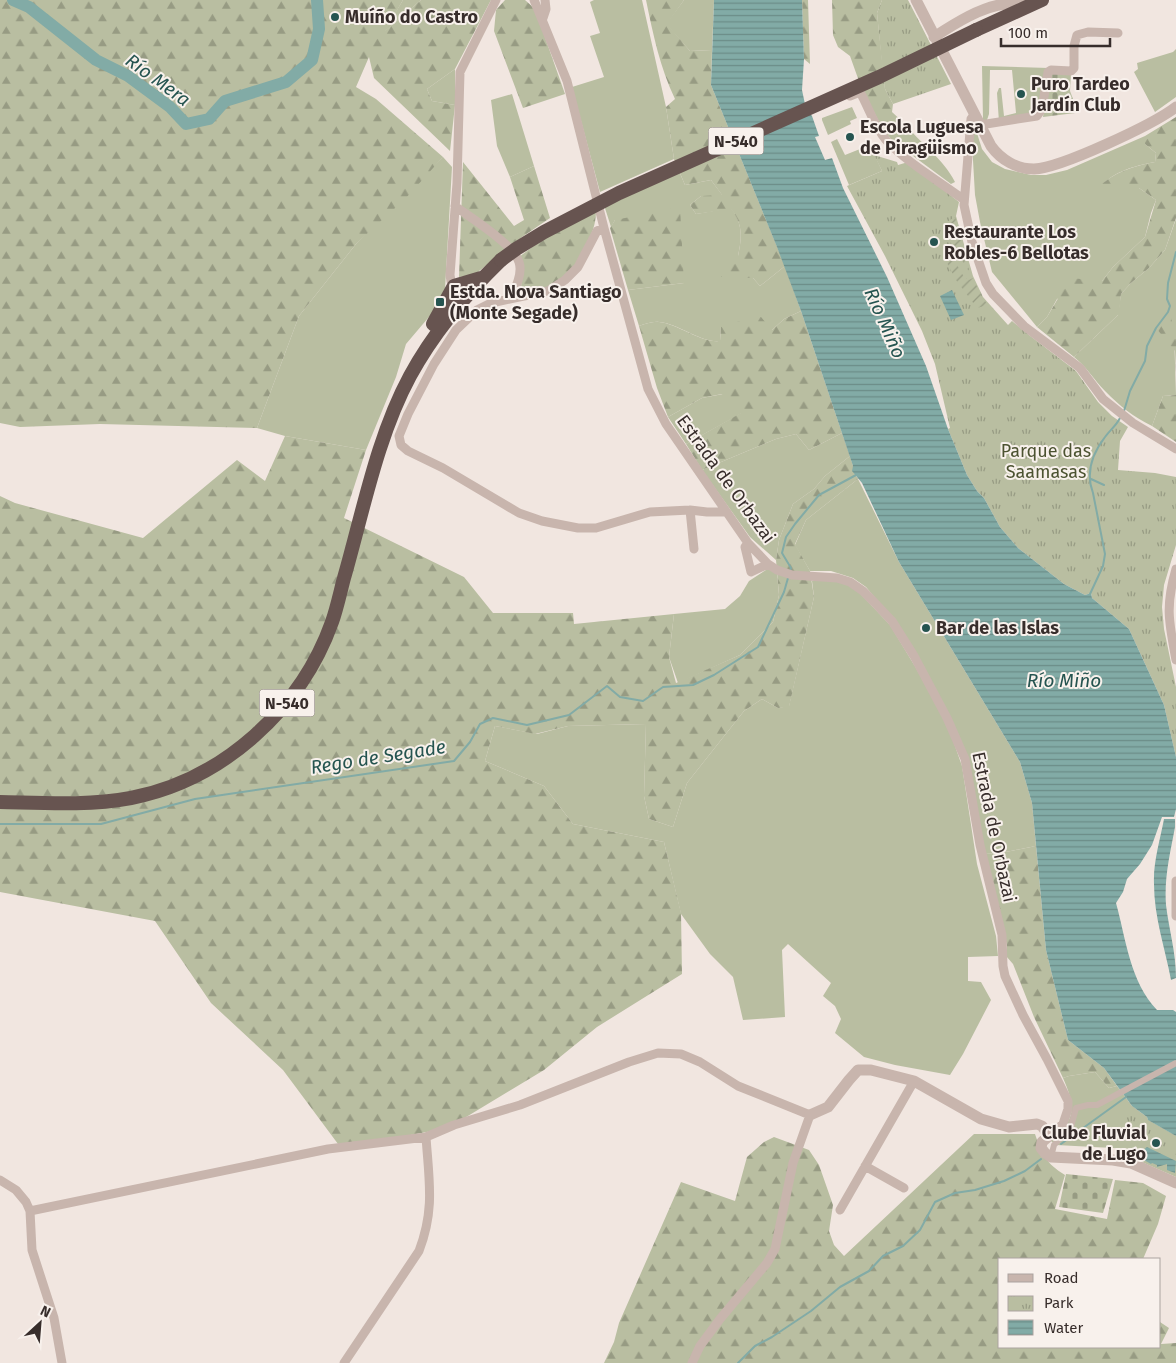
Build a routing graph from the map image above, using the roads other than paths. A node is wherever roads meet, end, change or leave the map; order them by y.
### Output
1 (496, 0) edge
2 (534, 0) edge
3 (545, 0) edge
4 (916, 0) edge
5 (1036, 3) edge
6 (543, 18) junction
7 (1118, 32) dead end
8 (934, 37) junction
9 (838, 102) dead end
10 (1176, 106) edge
11 (977, 120) junction
12 (963, 199) junction
13 (455, 206) junction
14 (604, 228) junction
15 (484, 276) junction
16 (454, 286) junction
17 (510, 299) junction
18 (450, 326) junction
19 (410, 376) junction
20 (402, 410) junction
21 (1176, 449) edge
22 (690, 510) junction
23 (725, 512) junction
24 (748, 544) junction
25 (694, 549) dead end
26 (768, 564) junction
27 (1176, 569) edge
28 (1176, 660) edge
29 (0, 802) edge
30 (1176, 881) edge
31 (1176, 916) edge
32 (1176, 1063) edge
33 (914, 1081) junction
34 (810, 1115) junction
35 (1049, 1136) junction
36 (426, 1138) junction
37 (1051, 1157) junction
38 (865, 1166) junction
39 (0, 1180) edge
40 (1176, 1182) edge
41 (904, 1188) dead end
42 (840, 1210) dead end
43 (30, 1211) junction
44 (62, 1363) edge
45 (344, 1363) edge
46 (692, 1363) edge

1 - 13 street
2 - 6 street, Estrada de Orbazai
3 - 6 street
4 - 8 street
5 - 8 street
5 - 15 highway, N-540, bridge
6 - 14 street, Estrada de Orbazai
7 - 11 street
8 - 11 street
9 - 12 street
10 - 11 street
11 - 12 street
12 - 21 street
13 - 16 street
13 - 17 street
14 - 17 street
14 - 23 street, Estrada de Orbazai
15 - 16 highway
15 - 18 highway, N-540
16 - 19 highway
17 - 18 street
18 - 19 highway, N-540
18 - 20 street
19 - 20 highway, N-540
20 - 22 street
20 - 29 highway, N-540
22 - 23 street
22 - 25 street
23 - 24 street, Estrada de Orbazai
24 - 26 street, Estrada de Orbazai
24 - 26 street
26 - 35 street, Estrada de Orbazai
27 - 28 street
30 - 31 street
32 - 37 street
33 - 34 street
33 - 35 street
33 - 38 street
34 - 36 street
34 - 46 street
35 - 37 street
36 - 43 street
36 - 45 street
37 - 40 street
38 - 41 street
38 - 42 street
39 - 43 street
43 - 44 street

